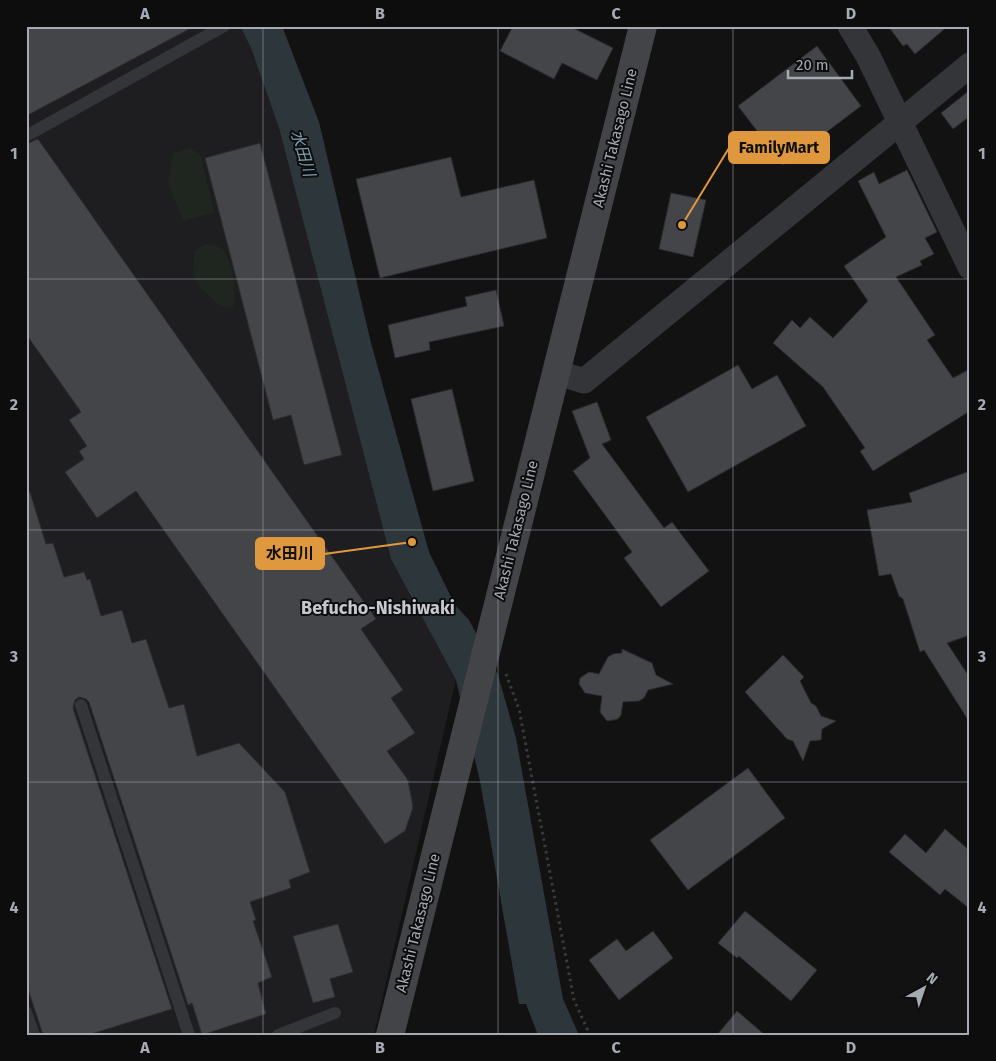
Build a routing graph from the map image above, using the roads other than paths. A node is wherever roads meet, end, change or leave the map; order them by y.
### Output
1 (224, 26) edge
2 (643, 26) edge
3 (850, 26) edge
4 (970, 66) edge
5 (901, 122) junction
6 (26, 136) edge
7 (970, 267) edge
8 (556, 372) junction
9 (81, 705) dead end
10 (26, 1012) edge
11 (336, 1013) dead end
12 (34, 1035) edge
13 (189, 1035) edge
14 (278, 1035) edge
15 (390, 1035) edge

1 - 6 lane
2 - 8 main road, Akashi Takasago Line
3 - 5 street
4 - 5 street
5 - 7 street
5 - 8 street
8 - 15 main road, Akashi Takasago Line
9 - 13 lane
10 - 12 lane
11 - 14 lane

